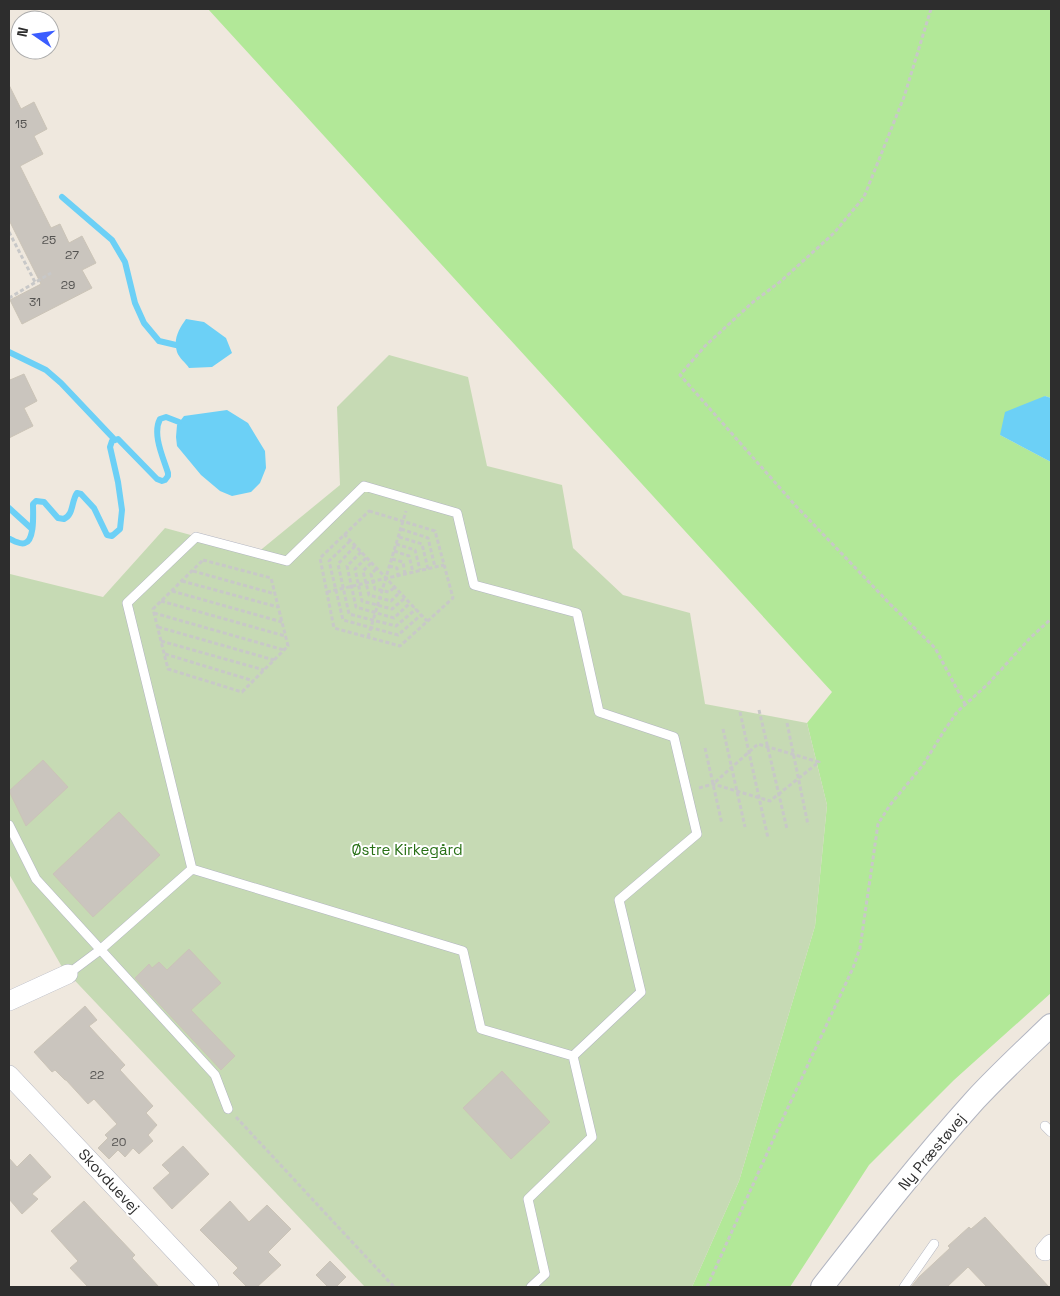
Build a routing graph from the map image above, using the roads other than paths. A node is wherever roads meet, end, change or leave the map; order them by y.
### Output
1 (9, 825) edge
2 (192, 869) junction
3 (100, 950) junction
4 (68, 974) joint
5 (9, 1001) edge
6 (1051, 1025) edge
7 (573, 1056) junction
8 (9, 1075) edge
9 (228, 1109) road end
10 (934, 1244) dead end
11 (209, 1287) edge
12 (531, 1287) edge
13 (822, 1287) edge
14 (904, 1287) edge

1 - 3 lane
2 - 3 lane
2 - 7 lane
2 - 7 lane
3 - 4 lane
3 - 9 lane
4 - 5 street
6 - 13 street, Ny Præstøvej
7 - 12 lane
8 - 11 street, Skovduevej
10 - 14 lane

